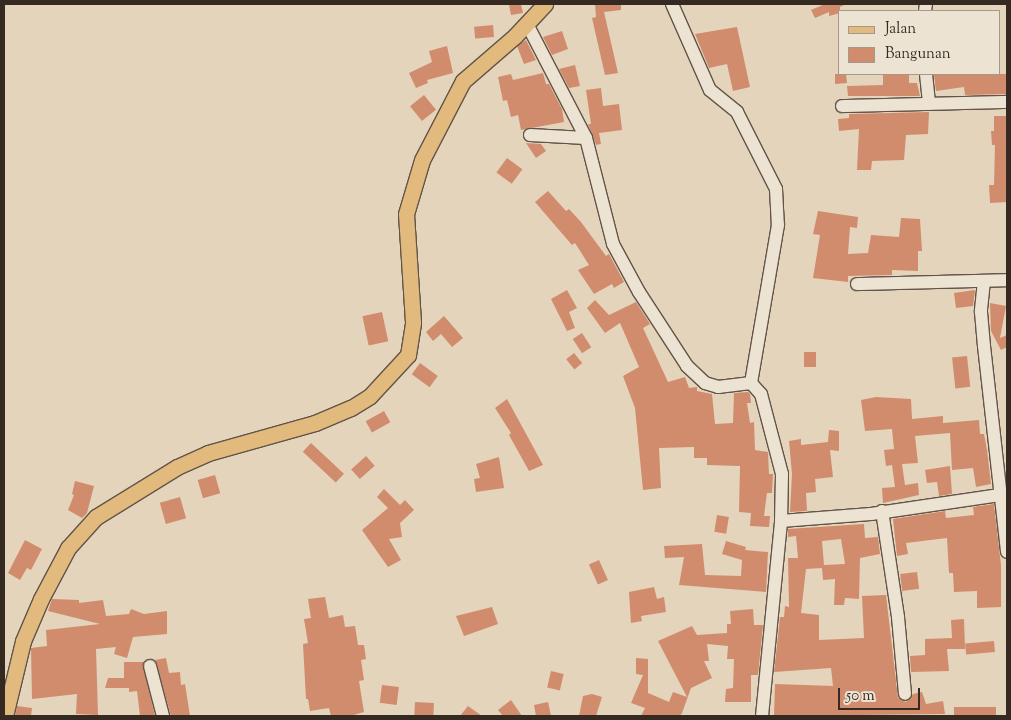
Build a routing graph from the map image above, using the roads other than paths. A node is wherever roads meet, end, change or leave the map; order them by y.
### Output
1 (545, 4) edge
2 (672, 4) edge
3 (527, 24) junction
4 (926, 75) edge
5 (1007, 102) edge
6 (929, 104) junction
7 (842, 106) dead end
8 (530, 134) dead end
9 (586, 138) junction
10 (1007, 280) edge
11 (984, 281) junction
12 (857, 284) dead end
13 (752, 383) junction
14 (1004, 495) edge
15 (882, 511) junction
16 (781, 521) junction
17 (1007, 552) edge
18 (150, 666) dead end
19 (905, 694) dead end
20 (6, 716) edge
21 (163, 716) edge
22 (762, 716) edge

1 - 3 main road
2 - 13 street
3 - 9 street
3 - 20 main road
4 - 6 street
5 - 6 street
6 - 7 street
8 - 9 street
9 - 13 street
10 - 11 street
11 - 12 street
11 - 14 street
13 - 16 street
14 - 15 street
14 - 17 street
15 - 16 street
15 - 19 street
16 - 22 street
18 - 21 street

